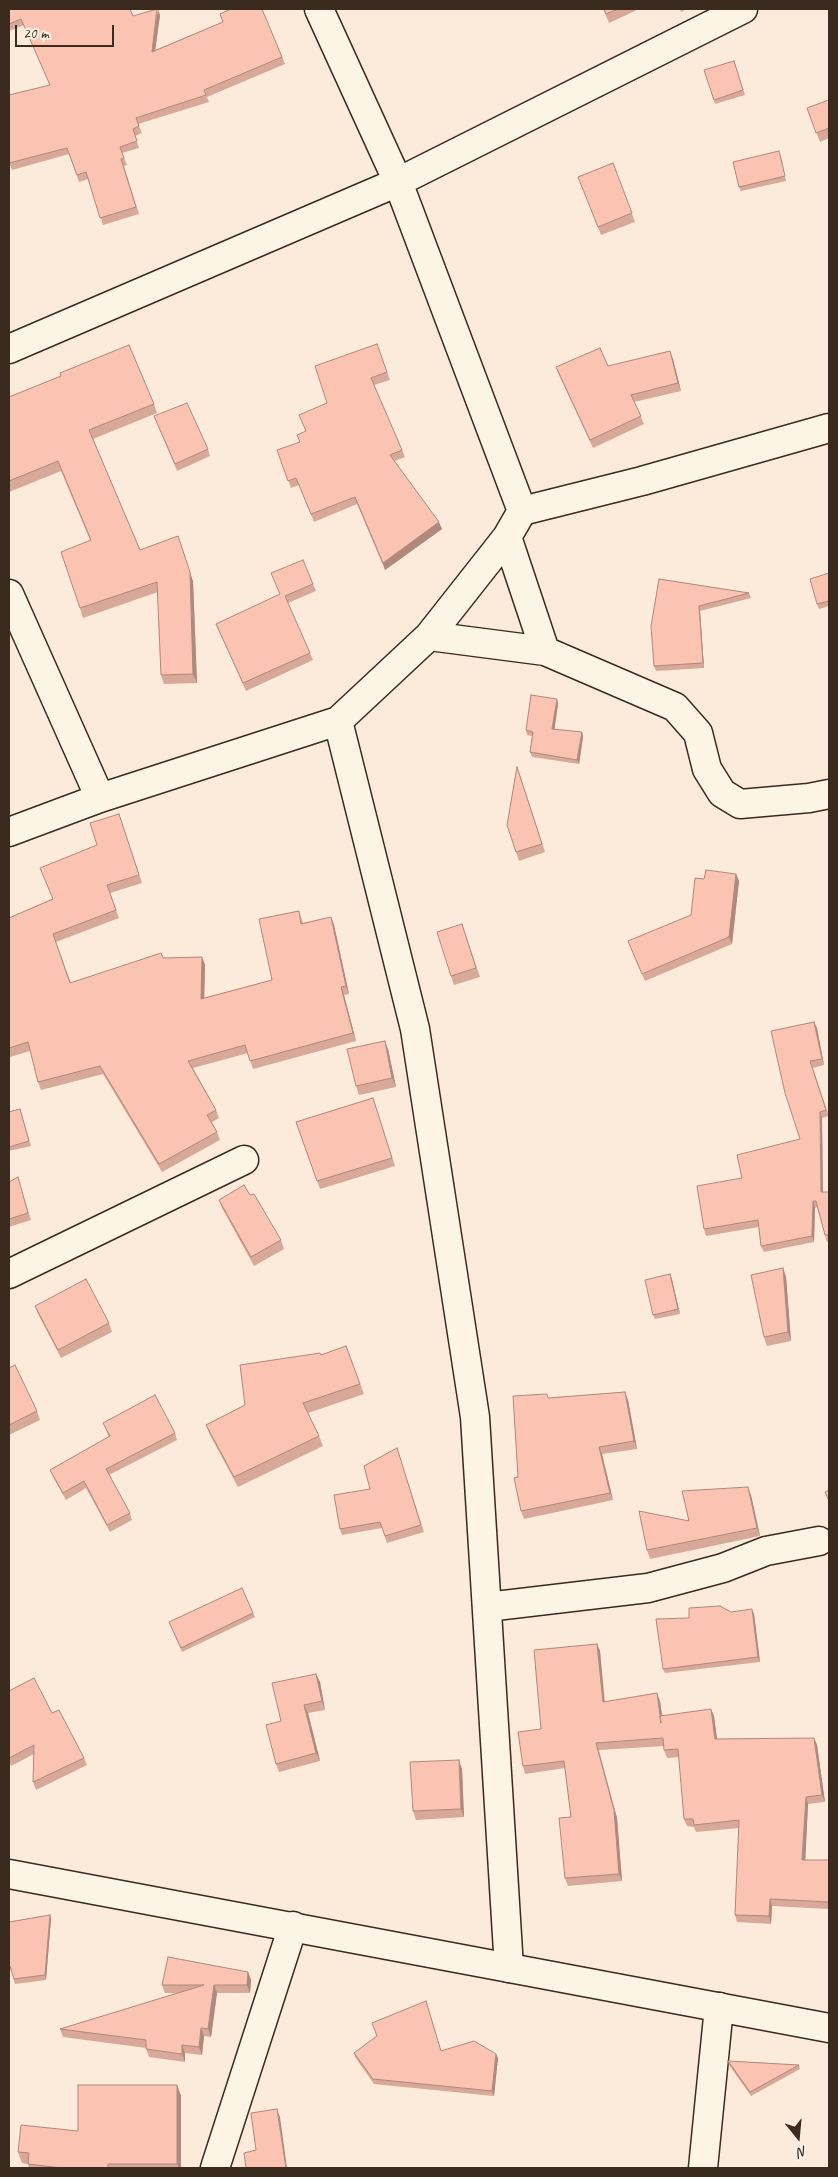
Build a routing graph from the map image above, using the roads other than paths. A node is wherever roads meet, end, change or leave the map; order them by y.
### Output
1 (320, 9) edge
2 (743, 9) edge
3 (398, 182) junction
4 (9, 349) edge
5 (829, 428) edge
6 (522, 511) junction
7 (507, 537) junction
8 (9, 594) edge
9 (429, 636) junction
10 (545, 651) junction
11 (338, 721) junction
12 (829, 794) edge
13 (100, 798) junction
14 (9, 832) edge
15 (244, 1160) dead end
16 (9, 1274) edge
17 (819, 1541) dead end
18 (487, 1607) junction
19 (9, 1874) edge
20 (292, 1926) junction
21 (510, 1968) junction
22 (719, 2008) junction
23 (829, 2028) edge
24 (215, 2168) edge
25 (703, 2168) edge

1 - 3 street
2 - 3 street
3 - 4 street
3 - 6 street
5 - 6 street
6 - 7 street
7 - 9 street
7 - 10 street
8 - 13 street
9 - 10 street
9 - 11 street
10 - 12 street
11 - 13 street
11 - 18 street
13 - 14 street
15 - 16 street
17 - 18 street
18 - 21 street
19 - 20 street
20 - 21 street
20 - 24 street
21 - 22 street
22 - 23 street
22 - 25 street

